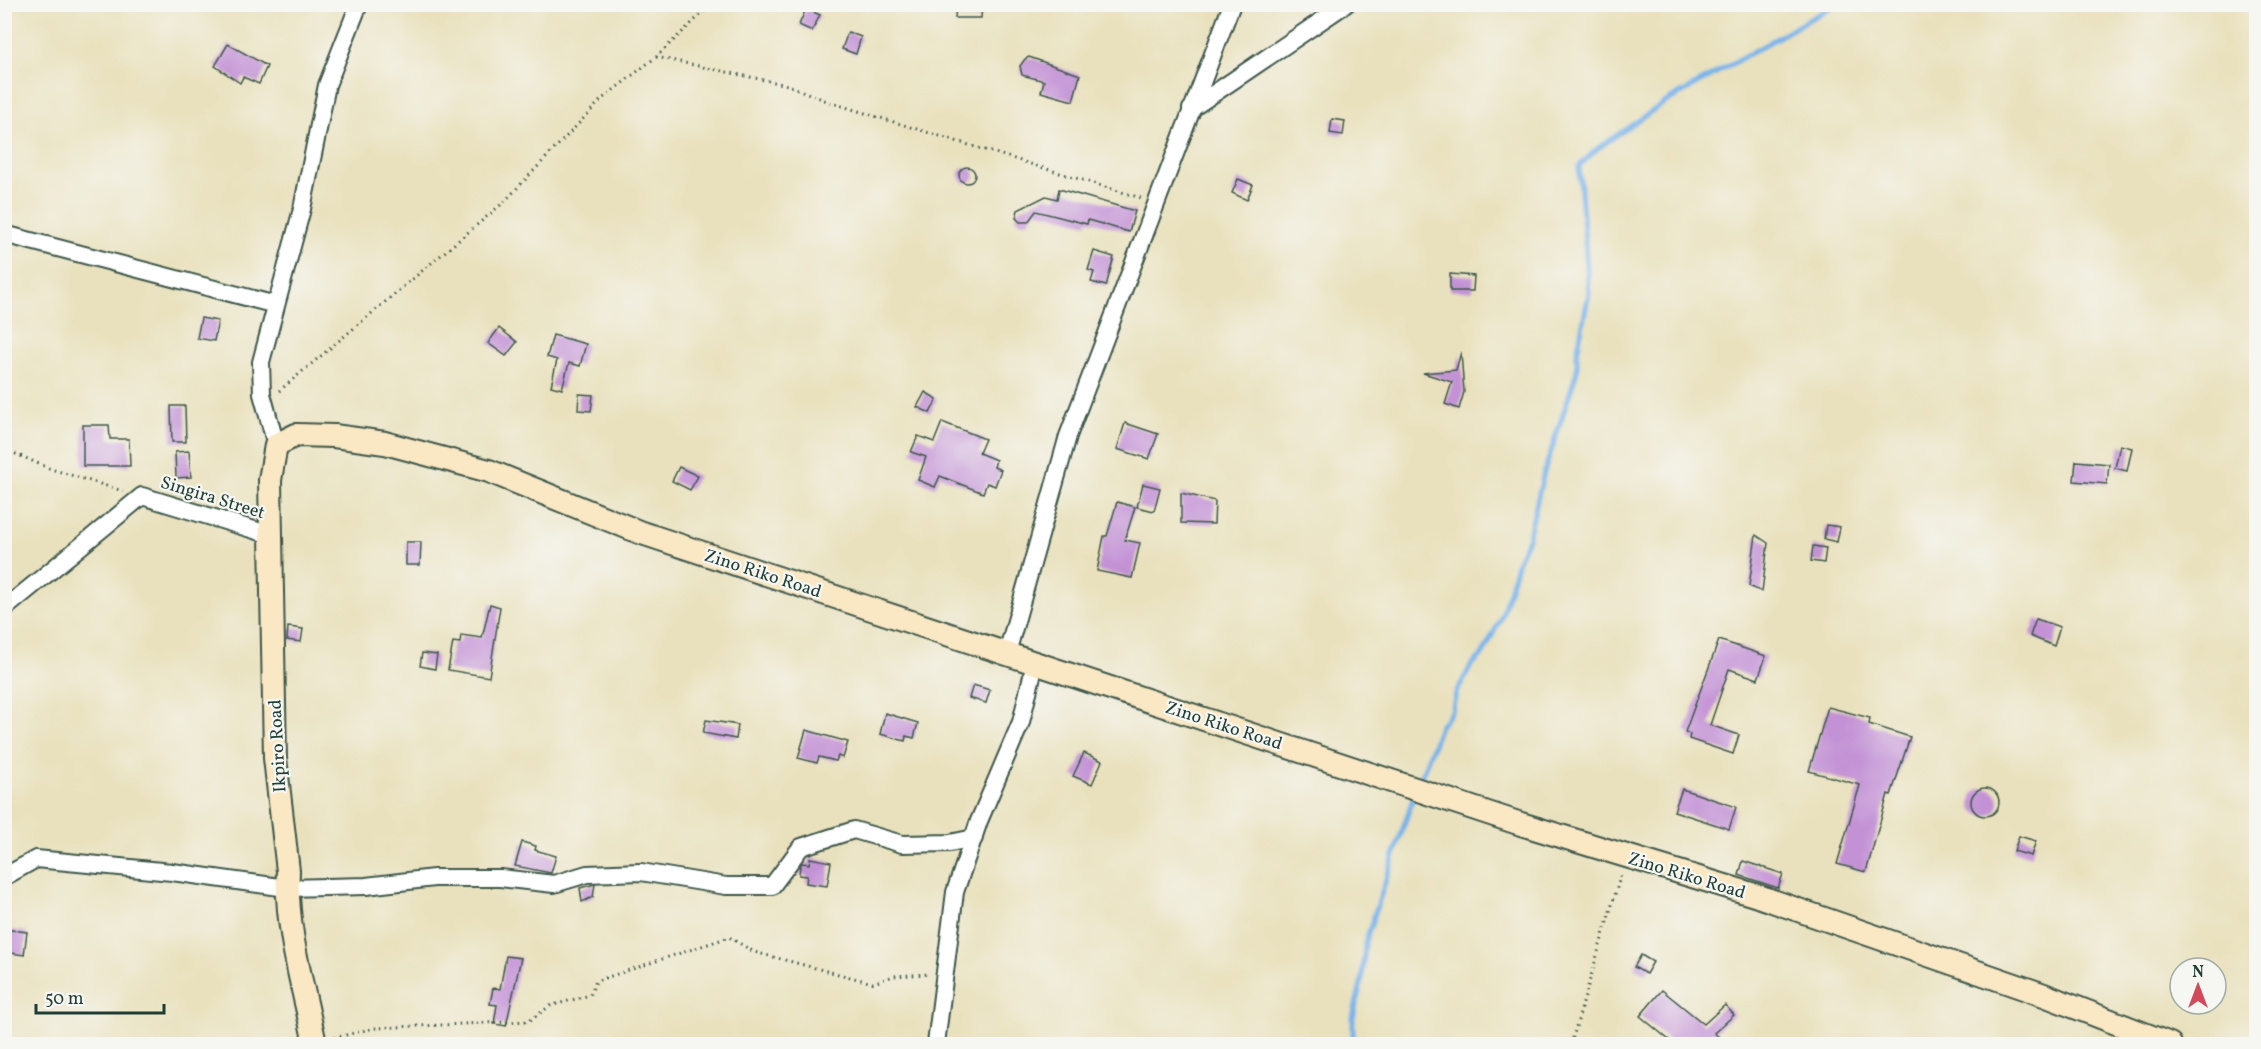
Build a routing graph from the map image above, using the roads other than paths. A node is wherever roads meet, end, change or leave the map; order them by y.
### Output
1 (359, 4) edge
2 (1232, 4) edge
3 (1346, 4) edge
4 (1191, 109) junction
5 (4, 234) edge
6 (276, 305) junction
7 (276, 445) junction
8 (271, 535) junction
9 (4, 609) edge
10 (1006, 653) junction
11 (1035, 663) junction
12 (974, 838) junction
13 (4, 877) edge
14 (287, 888) junction
15 (315, 1044) edge
16 (936, 1044) edge
17 (2169, 1044) edge

1 - 6 street
2 - 4 street
3 - 4 street
4 - 10 street
5 - 6 street
6 - 7 street
7 - 8 street, Ikpiro Road
7 - 10 street, Zino Riko Road
8 - 9 street, Singira Street
8 - 14 street, Ikpiro Road
10 - 11 street, Zino Riko Road
11 - 12 street
11 - 17 street, Zino Riko Road
12 - 14 street
12 - 16 street
13 - 14 street
14 - 15 street, Ikpiro Road

